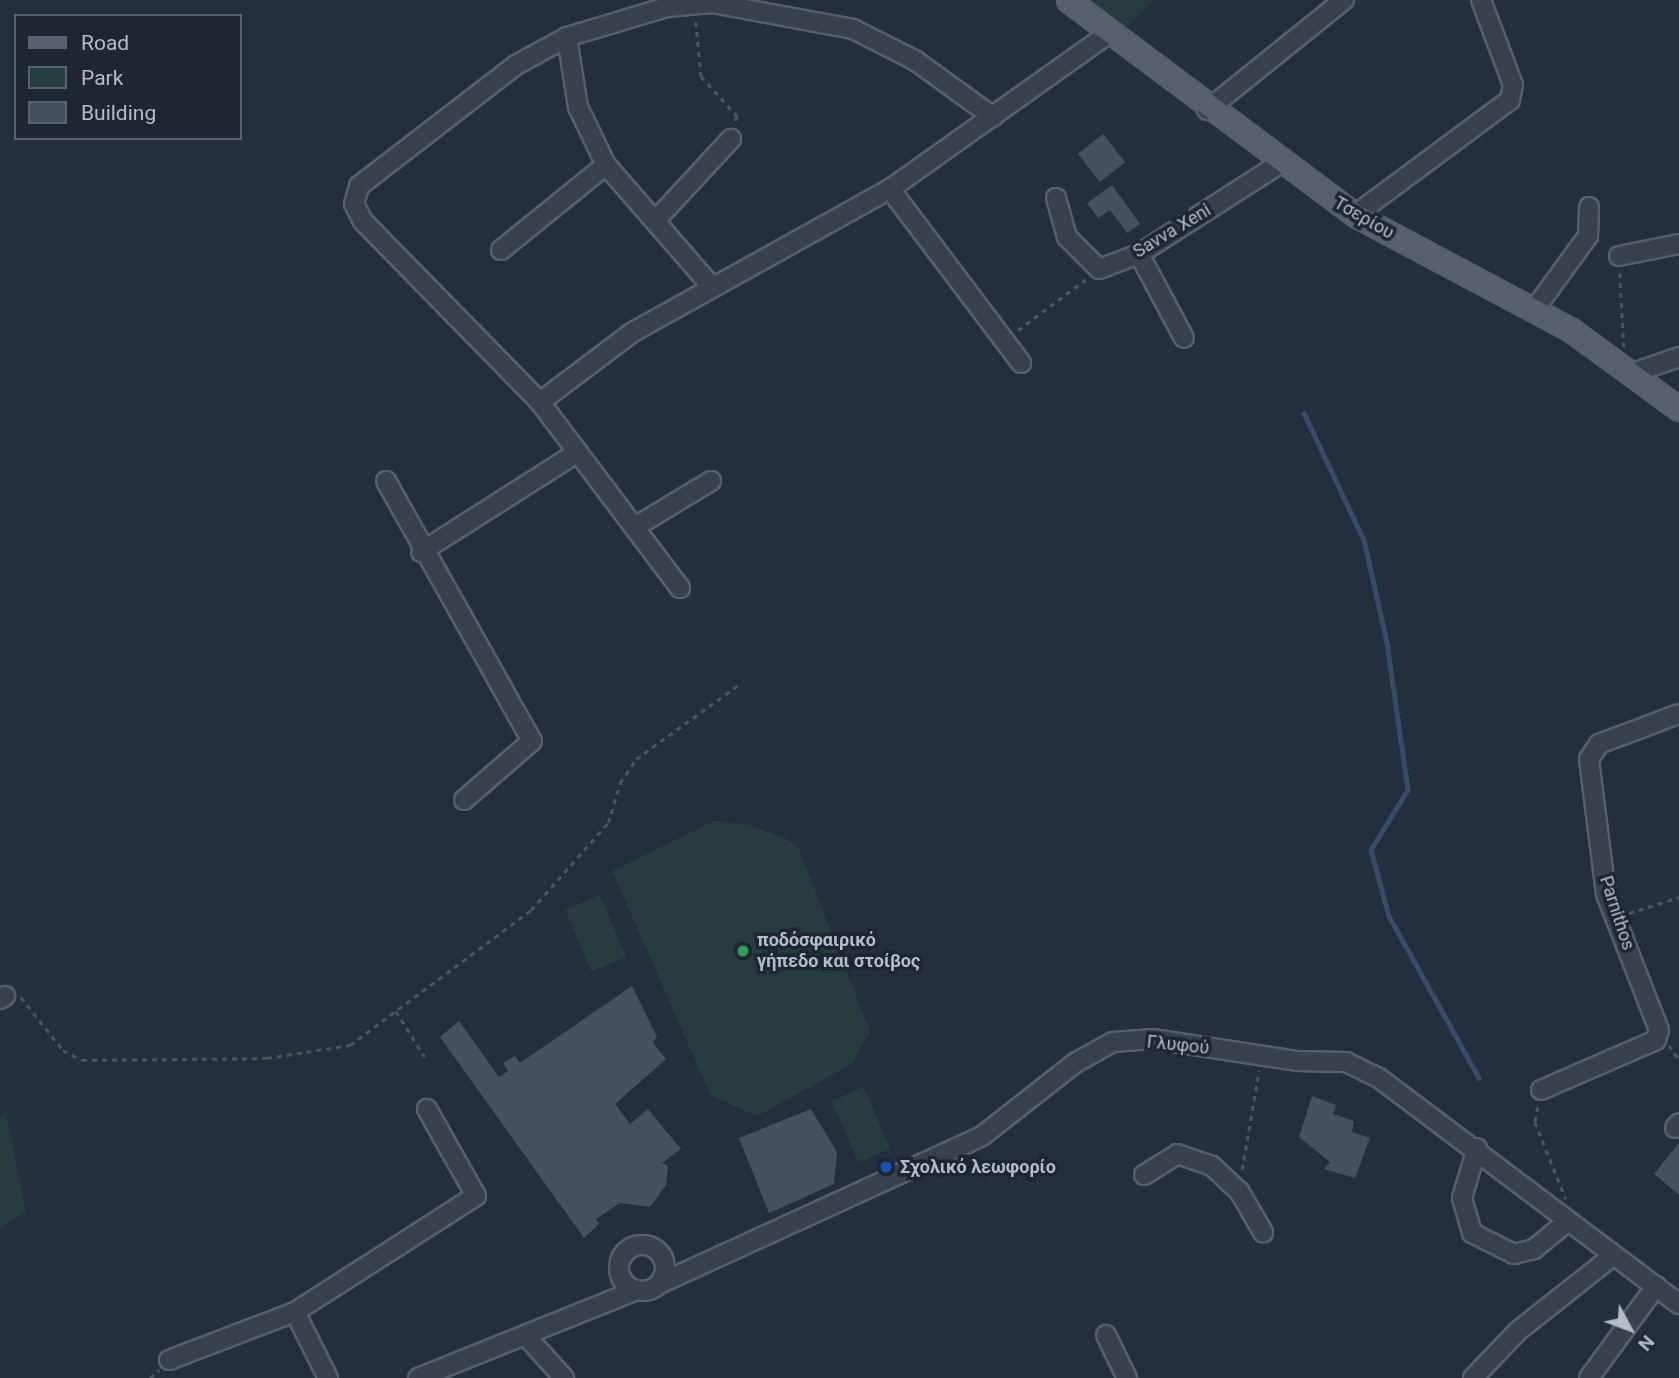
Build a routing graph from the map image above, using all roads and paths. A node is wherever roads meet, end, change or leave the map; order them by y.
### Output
1 (1068, 0) edge
2 (1344, 0) edge
3 (1480, 0) edge
4 (695, 5) junction
5 (1111, 32) junction
6 (567, 37) junction
7 (1207, 110) junction
8 (993, 117) junction
9 (731, 139) joint
10 (1279, 164) junction
11 (606, 165) junction
12 (890, 188) junction
13 (1056, 198) dead end
14 (1590, 207) dead end
15 (1355, 215) junction
16 (655, 221) junction
17 (1679, 244) edge
18 (501, 250) dead end
19 (1139, 254) junction
20 (1619, 256) joint
21 (1099, 269) junction
22 (712, 287) junction
23 (1534, 310) junction
24 (1184, 338) dead end
25 (1004, 341) junction
26 (1679, 357) edge
27 (1021, 363) dead end
28 (1628, 372) junction
29 (540, 402) junction
30 (1679, 408) edge
31 (578, 452) junction
32 (386, 481) dead end
33 (711, 481) dead end
34 (635, 527) junction
35 (421, 552) junction
36 (680, 588) dead end
37 (741, 683) dead end
38 (1679, 714) edge
39 (464, 800) dead end
40 (1679, 897) edge
41 (1615, 917) junction
42 (2, 997) edge
43 (396, 1011) junction
44 (1262, 1056) junction
45 (425, 1057) dead end
46 (1541, 1090) joint
47 (427, 1109) dead end
48 (1477, 1148) junction
49 (1144, 1175) dead end
50 (1239, 1191) junction
51 (1573, 1226) junction
52 (1263, 1232) dead end
53 (1614, 1255) junction
54 (659, 1284) junction
55 (1656, 1286) junction
56 (637, 1290) junction
57 (1679, 1304) edge
58 (295, 1312) junction
59 (1106, 1335) dead end
60 (526, 1336) junction
61 (169, 1360) dead end
62 (328, 1378) edge
63 (418, 1378) edge
64 (564, 1378) edge
65 (1126, 1378) edge
66 (1473, 1378) edge
67 (1589, 1378) edge

1 - 5 main road, Τσερίου
2 - 7 street
3 - 15 street
4 - 6 street
4 - 8 street
4 - 9 path
5 - 7 main road, Τσερίου
5 - 8 street
6 - 11 street
6 - 29 street
7 - 10 main road, Τσερίου
8 - 12 street
9 - 16 street
10 - 15 main road, Τσερίου
10 - 19 street, Savva Xeni
11 - 16 street
11 - 18 street
12 - 22 street
12 - 25 street
13 - 21 street
14 - 23 street
15 - 23 main road, Τσερίου
16 - 22 street
17 - 20 street
19 - 21 street, Savva Xeni
19 - 24 street
20 - 28 path
21 - 25 path
22 - 29 street
23 - 28 main road, Τσερίου
25 - 27 street
26 - 28 street
28 - 30 main road, Τσερίου
29 - 31 street
31 - 34 street
31 - 35 street
32 - 35 street
33 - 34 street
34 - 36 street
35 - 39 street
37 - 43 path
38 - 41 street, Parnithos
40 - 41 path
41 - 46 street, Parnithos
42 - 43 path
43 - 45 path
44 - 48 street, Γλυφού
44 - 50 path
44 - 54 street, Γλυφού
46 - 51 path
47 - 58 street
48 - 51 street, Γλυφού
48 - 51 street
49 - 50 street
50 - 52 street
51 - 53 street, Γλυφού
53 - 55 street, Γλυφού
53 - 66 street
54 - 56 street
54 - 56 street
55 - 57 street, Γλυφού
55 - 67 street
56 - 60 street
58 - 61 street
58 - 62 street
59 - 65 street
60 - 63 street
60 - 64 street

